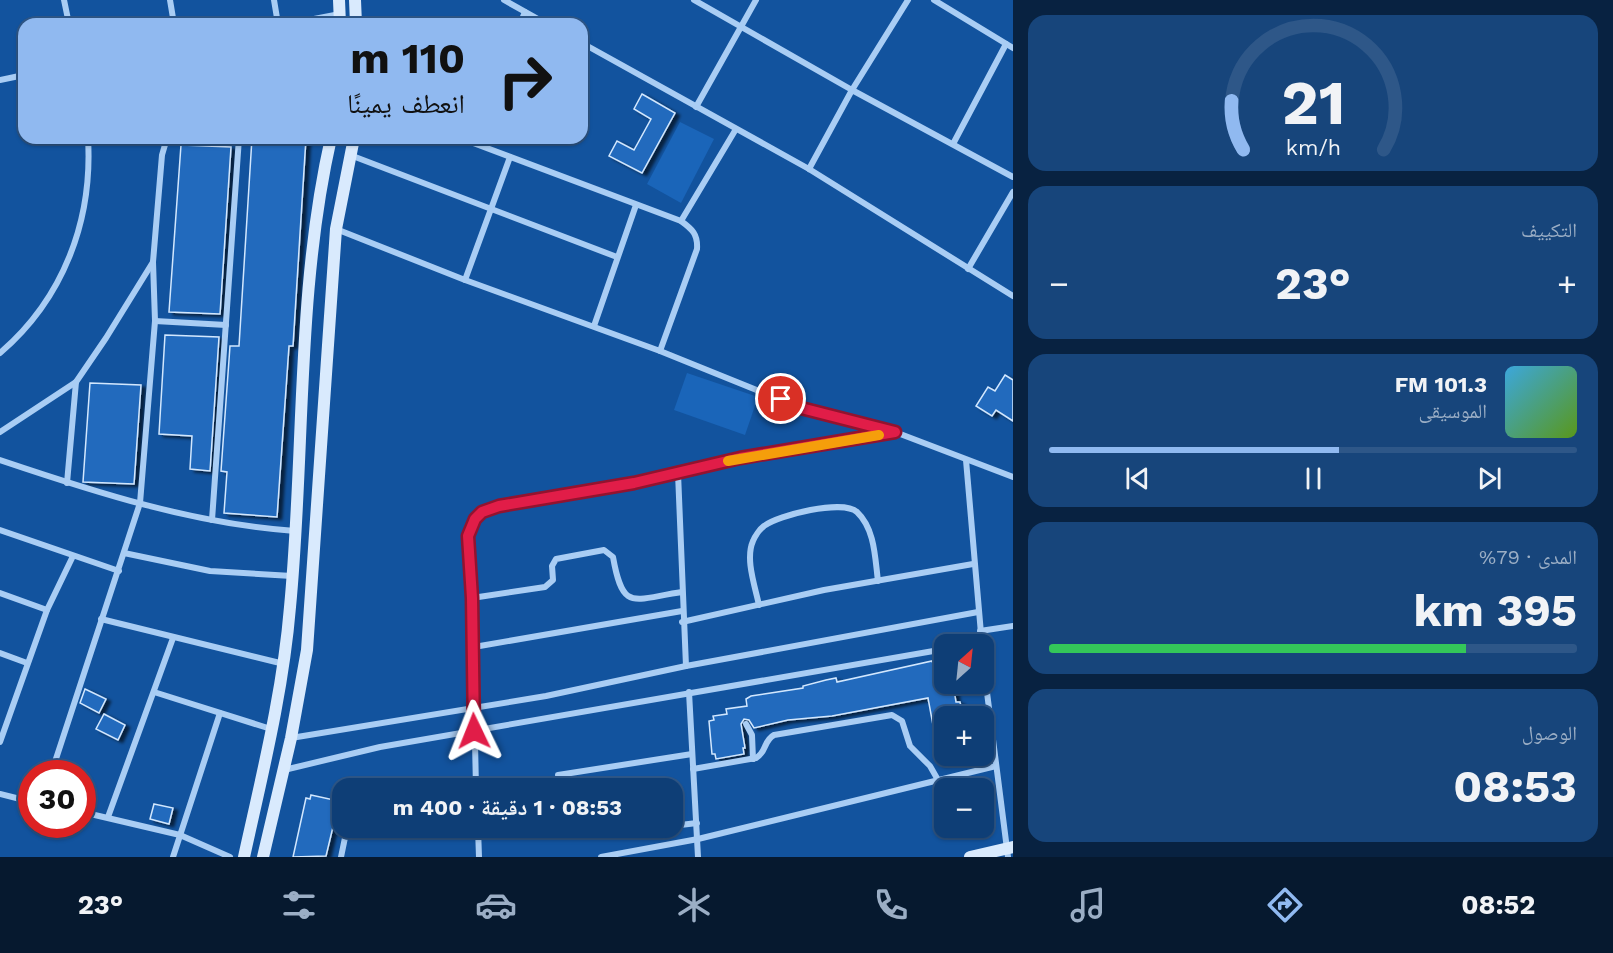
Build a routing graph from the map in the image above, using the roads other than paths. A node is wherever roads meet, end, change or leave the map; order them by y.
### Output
1 (64, 0) edge
2 (170, 0) edge
3 (274, 0) edge
4 (339, 0) edge
5 (355, 0) edge
6 (504, 0) edge
7 (693, 0) edge
8 (756, 0) edge
9 (908, 0) edge
10 (934, 0) edge
11 (525, 12) junction
12 (68, 18) edge
13 (173, 18) edge
14 (277, 18) edge
15 (340, 18) edge
16 (356, 18) edge
17 (522, 18) edge
18 (536, 18) edge
19 (741, 27) junction
20 (1006, 44) junction
21 (588, 46) edge
22 (1013, 48) edge
23 (18, 76) edge
24 (0, 80) edge
25 (852, 90) junction
26 (696, 107) junction
27 (736, 129) junction
28 (88, 144) edge
29 (165, 144) edge
30 (239, 144) edge
31 (330, 144) edge
32 (353, 144) edge
33 (482, 144) edge
34 (953, 144) junction
35 (350, 155) junction
36 (510, 157) junction
37 (809, 169) junction
38 (1013, 177) edge
39 (1013, 192) edge
40 (636, 205) junction
41 (490, 211) junction
42 (681, 221) junction
43 (336, 229) junction
44 (617, 257) junction
45 (153, 262) junction
46 (968, 269) junction
47 (465, 280) junction
48 (1013, 296) edge
49 (155, 321) junction
50 (226, 325) junction
51 (594, 326) junction
52 (660, 351) junction
53 (0, 353) edge
54 (76, 382) junction
55 (0, 432) edge
56 (895, 432) junction
57 (0, 460) edge
58 (966, 460) junction
59 (678, 473) junction
60 (1013, 477) edge
61 (67, 483) junction
62 (140, 503) junction
63 (212, 520) junction
64 (0, 530) edge
65 (295, 531) junction
66 (124, 553) junction
67 (73, 556) junction
68 (973, 564) junction
69 (119, 571) junction
70 (293, 576) junction
71 (878, 581) junction
72 (682, 591) junction
73 (0, 592) edge
74 (472, 598) junction
75 (759, 605) junction
76 (47, 610) junction
77 (682, 611) junction
78 (978, 612) junction
79 (101, 619) junction
80 (682, 622) junction
81 (1013, 626) edge
82 (980, 631) junction
83 (980, 634) edge
84 (173, 638) junction
85 (474, 647) junction
86 (934, 651) edge
87 (0, 653) edge
88 (27, 663) junction
89 (284, 664) junction
90 (686, 666) junction
91 (154, 692) junction
92 (689, 692) junction
93 (987, 694) edge
94 (473, 706) junction
95 (220, 713) junction
96 (0, 716) edge
97 (7, 718) junction
98 (746, 724) dead end
99 (271, 729) junction
100 (474, 731) junction
101 (291, 738) junction
102 (0, 742) edge
103 (692, 754) junction
104 (753, 759) junction
105 (56, 760) edge
106 (996, 766) junction
107 (693, 769) junction
108 (284, 771) junction
109 (558, 775) dead end
110 (476, 778) edge
111 (937, 778) edge
112 (946, 778) edge
113 (934, 781) edge
114 (0, 794) edge
115 (18, 798) edge
116 (96, 815) edge
117 (108, 817) junction
118 (697, 823) junction
119 (683, 825) edge
120 (180, 835) junction
121 (345, 838) edge
122 (478, 838) edge
123 (698, 839) junction
124 (1009, 851) edge
125 (173, 857) edge
126 (230, 857) edge
127 (244, 857) edge
128 (263, 857) edge
129 (341, 857) edge
130 (479, 857) edge
131 (601, 857) edge
132 (698, 857) edge
133 (970, 857) edge

1 - 12 street
2 - 13 street
3 - 14 street
4 - 15 main road
5 - 16 main road
6 - 11 street
7 - 19 street
8 - 19 street
9 - 25 street
10 - 20 street
11 - 17 street
11 - 18 street
19 - 25 street
19 - 26 street
20 - 22 street
20 - 34 street
21 - 26 street
23 - 24 street
25 - 34 street
25 - 37 street
26 - 27 street
27 - 37 street
27 - 42 street
28 - 53 street
29 - 45 street
30 - 50 street
31 - 65 main road
32 - 35 main road
33 - 36 street
34 - 38 street
35 - 41 street
35 - 43 main road
36 - 40 street
36 - 41 street
37 - 46 street
39 - 46 street
40 - 42 street
40 - 44 street
41 - 44 street
41 - 47 street
42 - 52 street
43 - 47 street
43 - 101 main road
44 - 51 street
45 - 49 street
45 - 54 street
46 - 48 street
47 - 51 street
49 - 50 street
49 - 62 street
50 - 63 street
51 - 52 street
52 - 56 street
54 - 55 street
54 - 61 street
56 - 58 street
56 - 59 street
57 - 61 street
58 - 60 street
58 - 68 street
59 - 72 street
59 - 74 street
61 - 62 street
62 - 63 street
62 - 66 street
63 - 65 street
64 - 67 street
65 - 70 main road
66 - 69 street
66 - 70 street
67 - 69 street
67 - 76 street
68 - 71 street
68 - 78 street
69 - 79 street
70 - 89 main road
71 - 75 street
71 - 75 street
72 - 74 street
72 - 77 street
73 - 76 street
74 - 85 street
75 - 80 street
76 - 88 street
77 - 80 street
77 - 85 street
78 - 82 street
78 - 90 street
79 - 84 street
79 - 105 street
80 - 90 street
81 - 82 street
82 - 83 street
84 - 89 street
84 - 91 street
85 - 94 street
86 - 92 street
87 - 88 street
88 - 97 street
89 - 99 main road
90 - 94 street
91 - 95 street
91 - 117 street
92 - 100 street
92 - 103 street
93 - 106 street
94 - 100 street
94 - 101 street
95 - 99 street
95 - 120 street
96 - 97 street
97 - 102 street
98 - 104 street
99 - 127 main road
100 - 108 street
100 - 110 street
101 - 108 main road
103 - 107 street
103 - 109 street
104 - 107 street
104 - 111 street
106 - 112 street
106 - 124 street
107 - 118 street
108 - 128 main road
113 - 123 street
114 - 115 street
116 - 117 street
117 - 120 street
118 - 119 street
118 - 123 street
120 - 125 street
120 - 126 street
121 - 129 street
122 - 130 street
123 - 131 street
123 - 132 street
124 - 133 main road

